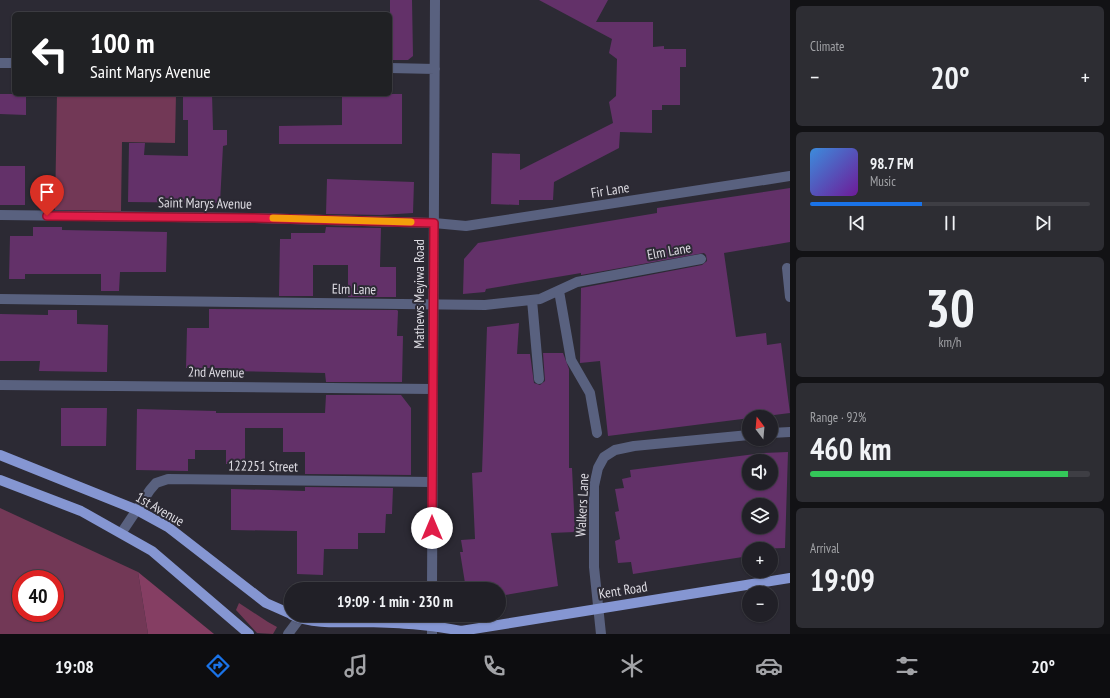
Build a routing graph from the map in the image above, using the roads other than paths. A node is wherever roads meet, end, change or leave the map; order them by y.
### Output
1 (435, 0) edge
2 (0, 63) edge
3 (12, 63) edge
4 (392, 68) edge
5 (435, 69) junction
6 (790, 176) edge
7 (0, 215) edge
8 (434, 223) junction
9 (701, 259) dead end
10 (787, 268) dead end
11 (559, 291) junction
12 (790, 297) edge
13 (0, 299) edge
14 (532, 300) junction
15 (434, 304) junction
16 (539, 379) dead end
17 (0, 385) edge
18 (432, 389) junction
19 (790, 432) edge
20 (597, 433) dead end
21 (778, 433) edge
22 (742, 436) edge
23 (0, 455) edge
24 (0, 480) edge
25 (432, 482) junction
26 (137, 510) junction
27 (122, 532) junction
28 (790, 578) edge
29 (432, 582) edge
30 (599, 608) junction
31 (284, 611) edge
32 (292, 622) edge
33 (342, 622) edge
34 (433, 625) edge
35 (459, 633) edge
36 (249, 634) edge
37 (288, 634) edge
38 (602, 634) edge

1 - 5 street, Mathews Meyiwa Road
2 - 3 street
4 - 5 street
5 - 8 street, Mathews Meyiwa Road
6 - 8 street, Fir Lane
7 - 8 street, Saint Marys Avenue
8 - 15 street, Mathews Meyiwa Road
9 - 11 street, Elm Lane
10 - 12 street
11 - 14 street, Elm Lane
11 - 20 street
13 - 15 street, Elm Lane
14 - 15 street, Elm Lane
14 - 16 street
15 - 18 street, Mathews Meyiwa Road
17 - 18 street, 2nd Avenue
18 - 25 street, Mathews Meyiwa Road
19 - 21 street
22 - 30 street, Walkers Lane
23 - 26 main road, 1st Avenue
24 - 27 main road
25 - 26 street, 122251 Street
25 - 29 street, Mathews Meyiwa Road
26 - 27 street, 122251 Street
26 - 31 main road, 1st Avenue
27 - 36 main road
28 - 30 main road, Kent Road
30 - 35 main road, Kent Road
30 - 38 street
32 - 37 street
33 - 34 main road, 1st Avenue
34 - 35 main road, Kent Road

